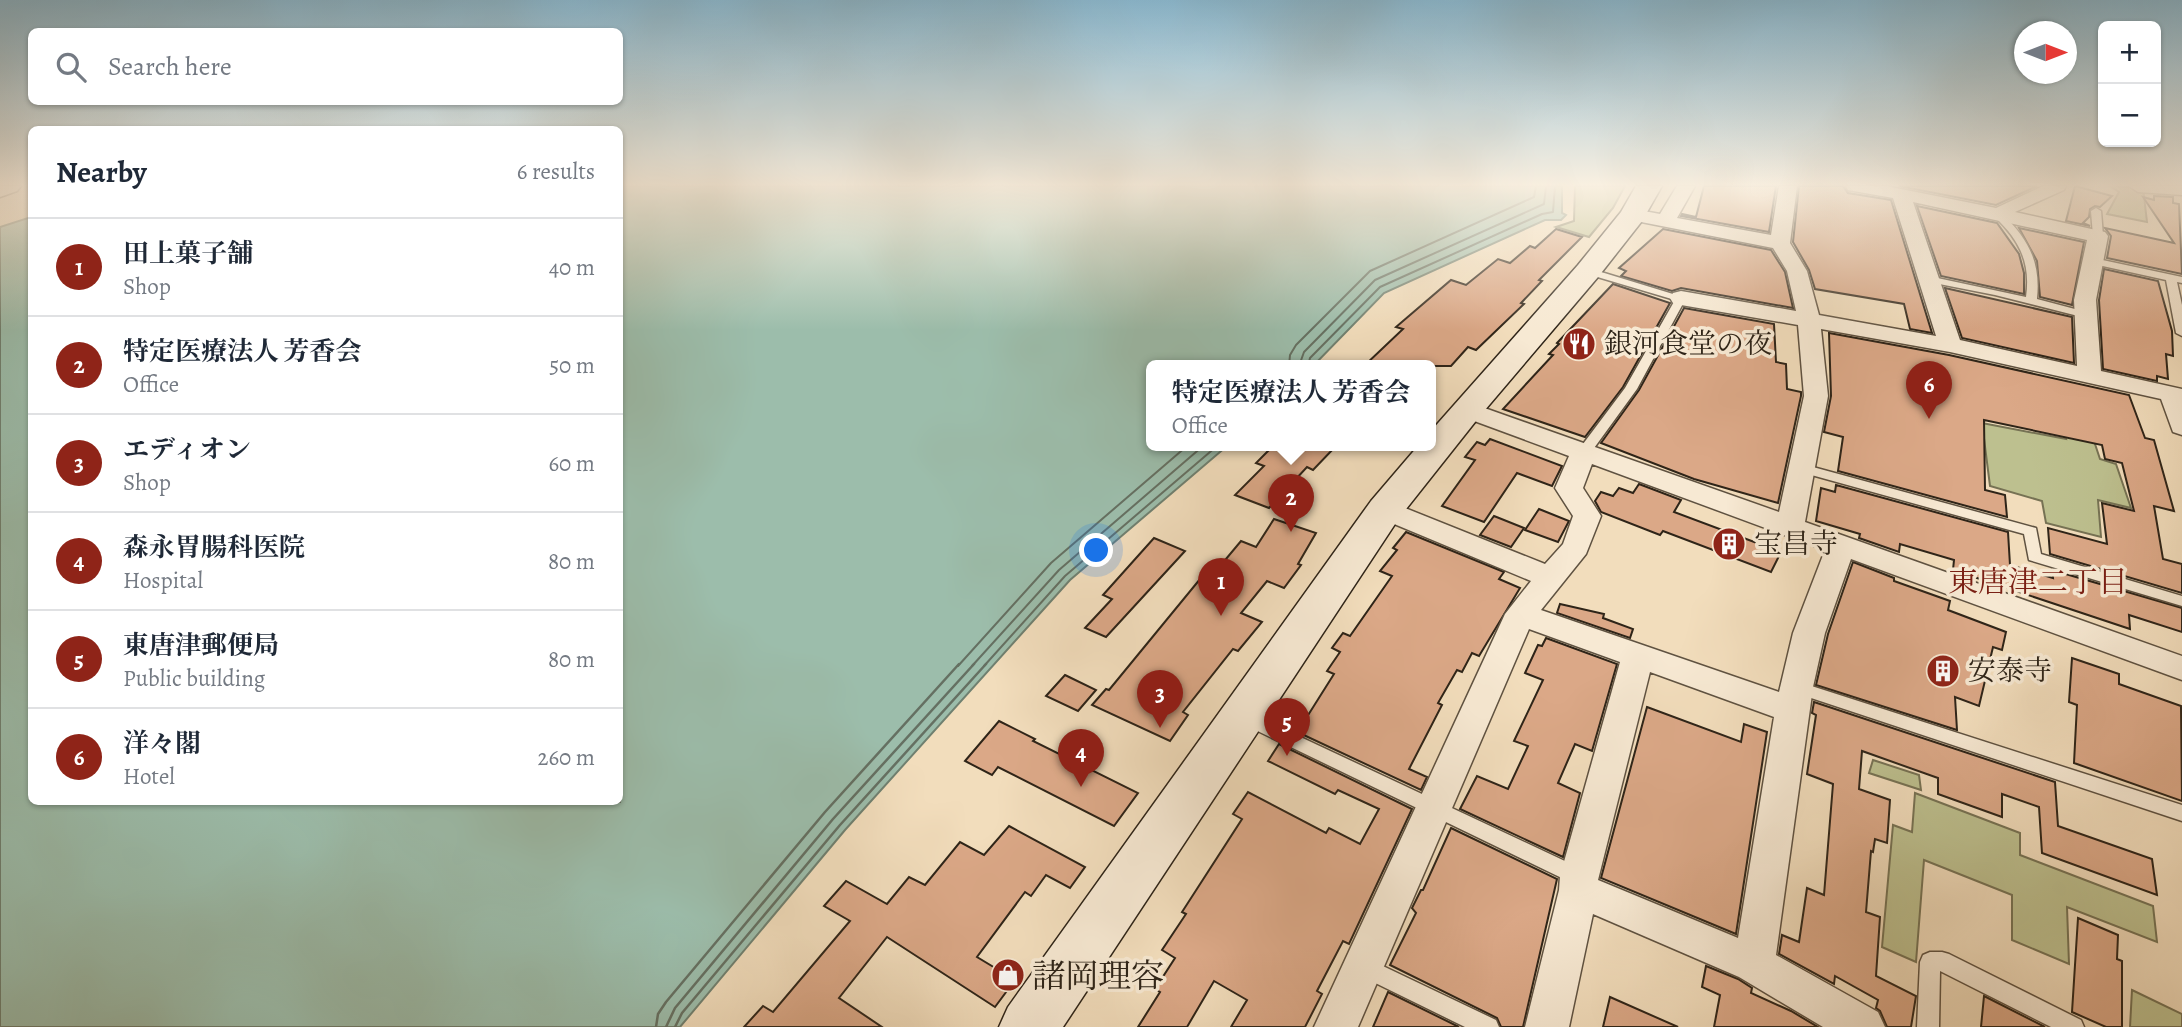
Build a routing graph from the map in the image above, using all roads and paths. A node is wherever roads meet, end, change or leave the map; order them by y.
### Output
1 (1624, 234) edge
2 (1746, 234) edge
3 (1781, 234) edge
4 (1914, 234) edge
5 (2013, 234) edge
6 (2088, 234) edge
7 (2098, 236) joint
8 (1780, 243) junction
9 (2093, 261) junction
10 (1588, 271) junction
11 (2177, 278) edge
12 (1928, 279) junction
13 (1681, 298) junction
14 (2031, 301) junction
15 (2086, 315) junction
16 (1809, 321) junction
17 (2182, 333) edge
18 (1950, 345) junction
19 (2089, 375) junction
20 (2177, 395) edge
21 (1466, 410) junction
22 (2182, 427) edge
23 (1436, 447) edge
24 (1433, 451) edge
25 (1584, 453) junction
26 (1801, 468) junction
27 (1385, 510) junction
28 (1790, 526) junction
29 (1842, 546) junction
30 (1552, 578) junction
31 (2182, 601) edge
32 (1520, 614) junction
33 (1638, 655) junction
34 (2182, 668) edge
35 (1794, 698) junction
36 (1243, 716) junction
37 (1435, 808) junction
38 (2182, 813) edge
39 (1579, 883) junction
40 (1754, 964) junction
41 (1363, 966) junction
42 (1030, 1027) edge
43 (1335, 1027) edge
44 (1488, 1027) edge
45 (1547, 1027) edge
46 (1863, 1027) edge
47 (1928, 1027) edge
48 (2073, 1027) edge

1 - 10 street
2 - 8 street
3 - 8 street
4 - 12 street
5 - 14 lane
6 - 7 street
7 - 9 street
8 - 16 street
9 - 11 lane
9 - 15 street
10 - 13 lane
10 - 21 street
11 - 17 lane
12 - 14 lane
12 - 18 street
13 - 16 street
13 - 25 lane
14 - 15 lane
15 - 19 street
16 - 18 street
16 - 26 street
18 - 19 street
19 - 20 street
20 - 22 street
21 - 23 street
21 - 25 street
24 - 27 street
25 - 28 street
25 - 30 street
26 - 28 street
26 - 31 lane
27 - 30 street
27 - 36 street
28 - 29 street
29 - 34 street
29 - 35 street
30 - 32 street
32 - 33 street
32 - 37 street
33 - 35 street
33 - 39 street
35 - 38 lane
35 - 40 street
36 - 37 lane
36 - 42 street
37 - 39 lane
37 - 41 street
39 - 40 street
39 - 45 street
40 - 46 street
41 - 43 street
41 - 44 lane
47 - 48 lane

